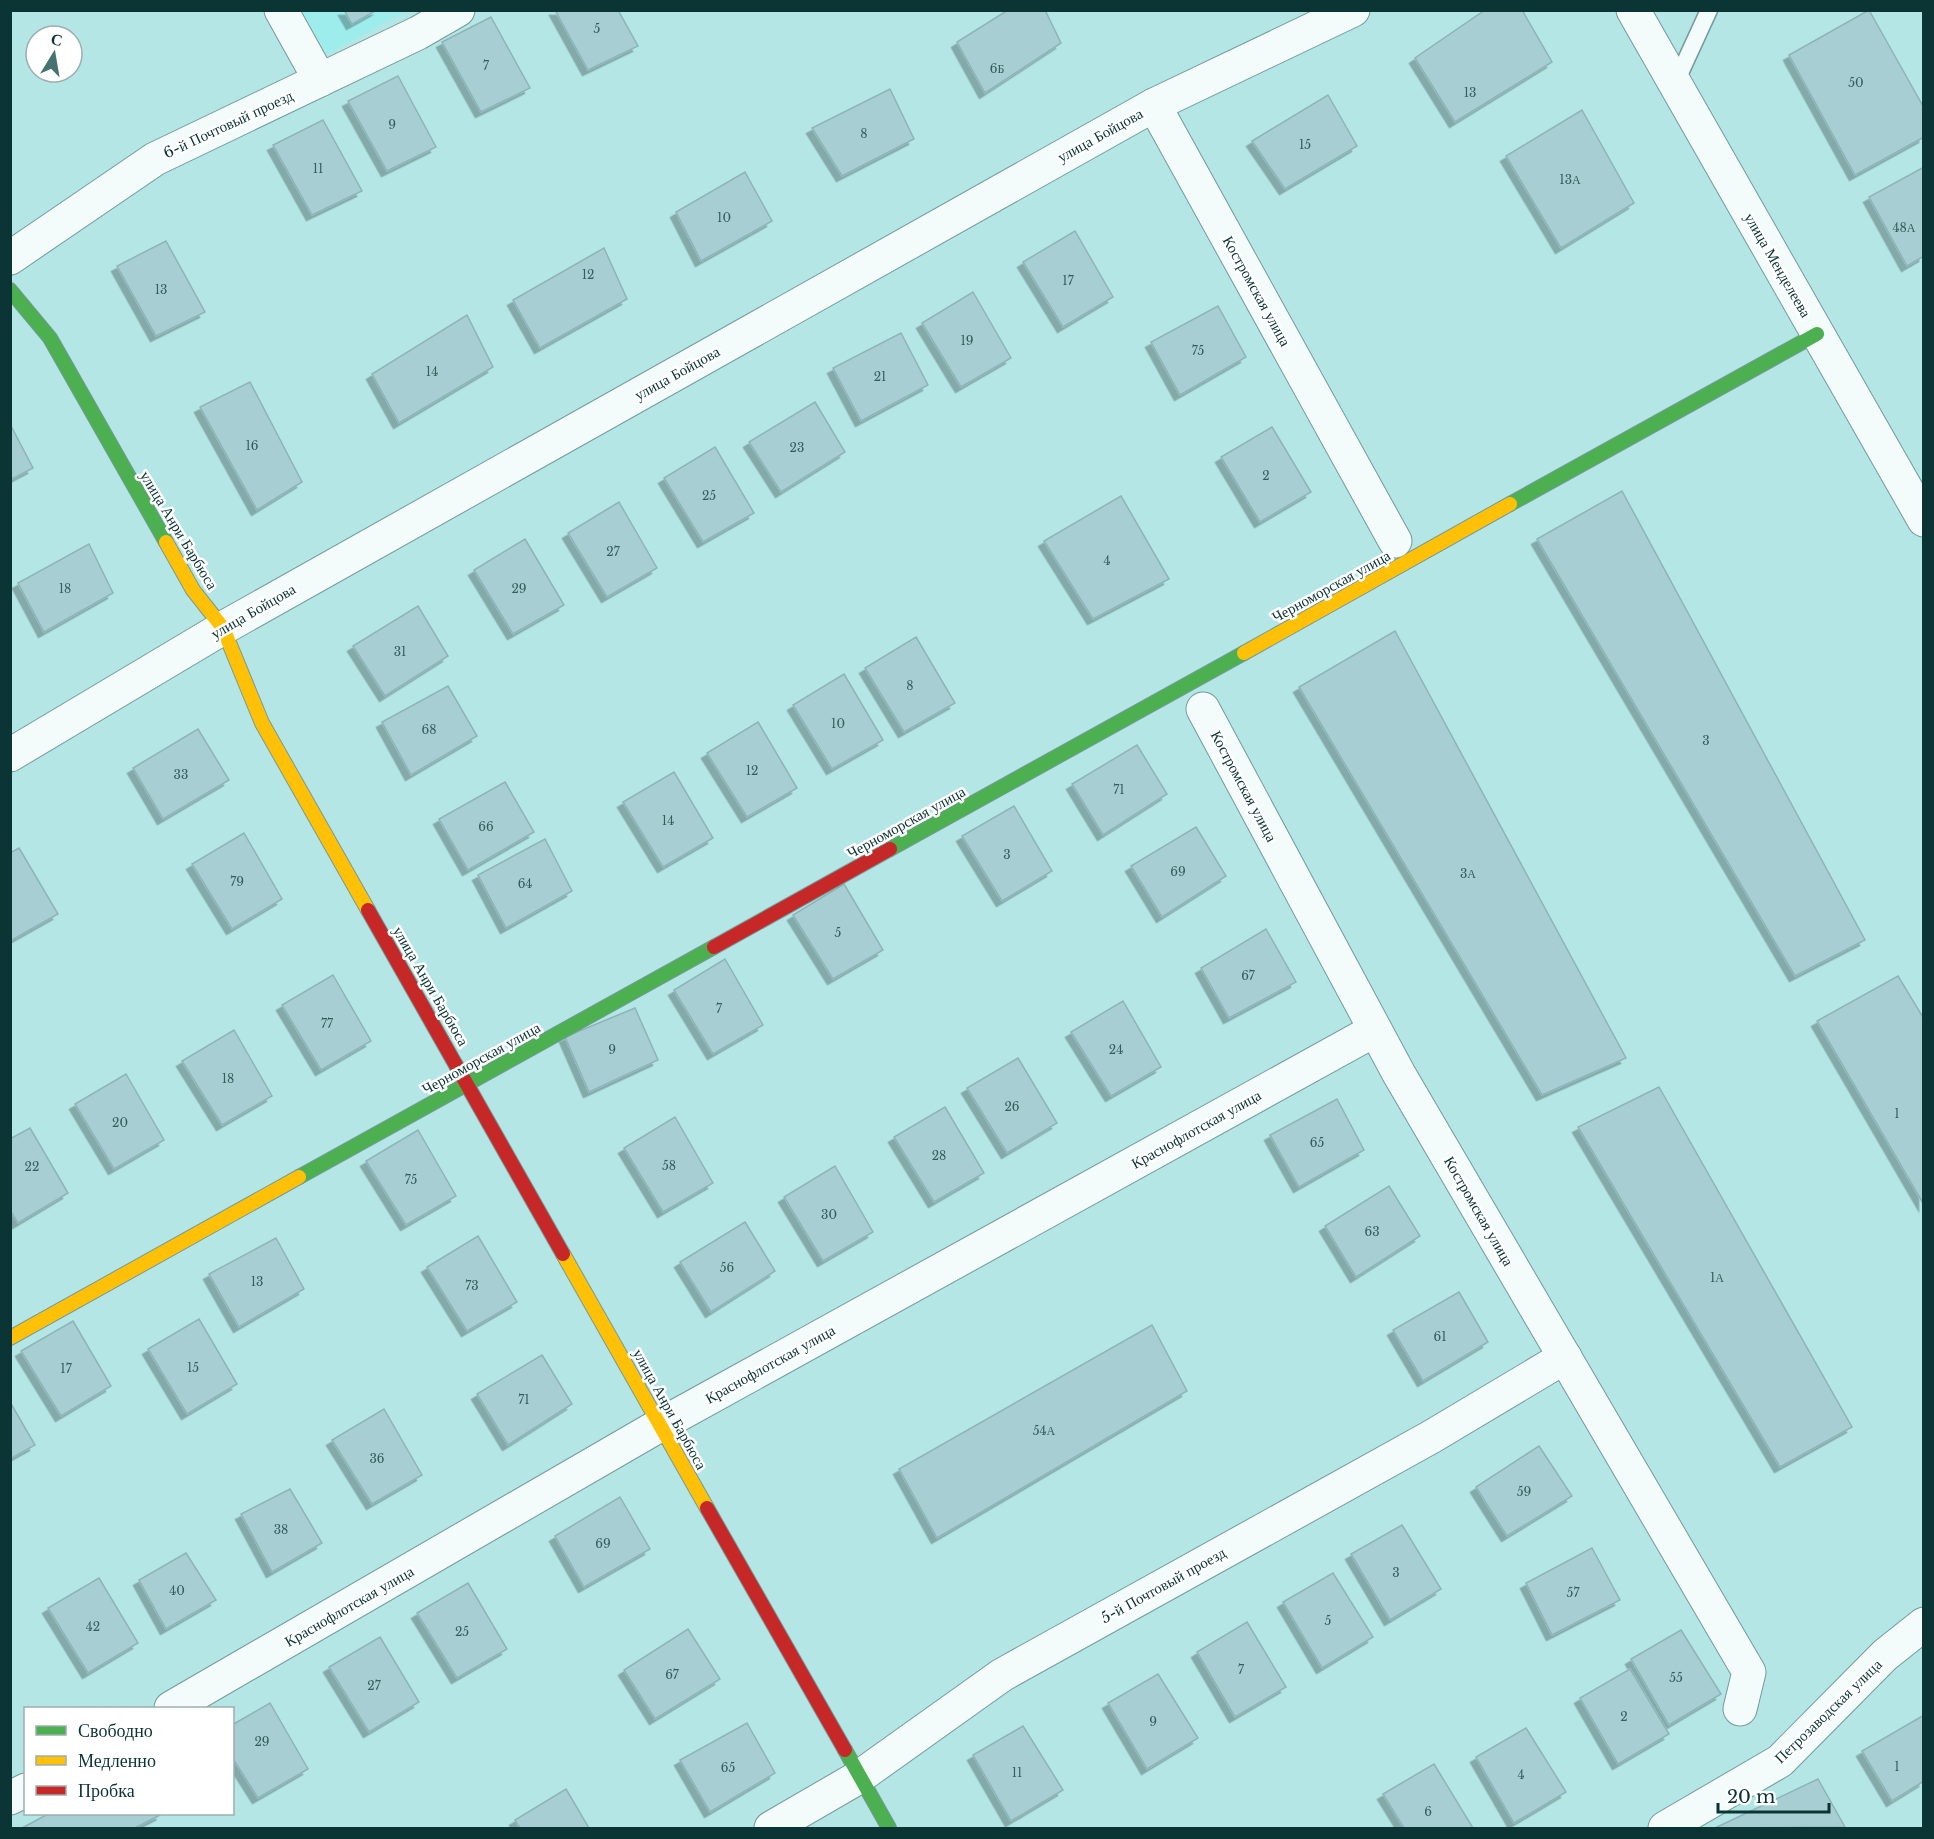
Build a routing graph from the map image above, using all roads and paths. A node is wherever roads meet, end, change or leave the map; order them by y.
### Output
1 (281, 10) edge
2 (458, 10) edge
3 (1353, 10) edge
4 (1633, 10) edge
5 (1709, 10) edge
6 (320, 80) junction
7 (1675, 84) junction
8 (1154, 105) junction
9 (10, 258) edge
10 (10, 290) edge
11 (1817, 334) junction
12 (1923, 520) edge
13 (1395, 541) dead end
14 (223, 628) junction
15 (1203, 710) dead end
16 (10, 755) edge
17 (1375, 1030) junction
18 (468, 1084) junction
19 (10, 1338) edge
20 (1565, 1357) junction
21 (660, 1425) junction
22 (1923, 1624) edge
23 (173, 1707) edge
24 (1740, 1709) dead end
25 (859, 1777) junction
26 (24, 1791) edge
27 (10, 1798) edge
28 (771, 1828) edge
29 (889, 1828) edge
30 (1665, 1828) edge

1 - 6 street
2 - 6 street, 6-й Почтовый проезд
3 - 8 street, улица Бойцова
4 - 7 street, улица Менделеева
5 - 7 lane
6 - 9 street, 6-й Почтовый проезд
7 - 11 street, улица Менделеева
8 - 13 street, Костромская улица
8 - 14 street, улица Бойцова
10 - 14 street, улица Анри Барбюса
11 - 12 street, улица Менделеева
11 - 18 street, Черноморская улица
14 - 16 street, улица Бойцова
14 - 18 street, улица Анри Барбюса
15 - 17 street, Костромская улица
17 - 20 street, Костромская улица
17 - 21 street, Краснофлотская улица
18 - 19 street, Черноморская улица
18 - 21 street, улица Анри Барбюса
20 - 24 street, Костромская улица
20 - 25 street, 5-й Почтовый проезд
21 - 23 street, Краснофлотская улица
21 - 25 street, улица Анри Барбюса
22 - 30 street, Петрозаводская улица
25 - 28 street, 5-й Почтовый проезд
25 - 29 street, улица Анри Барбюса
26 - 27 street

